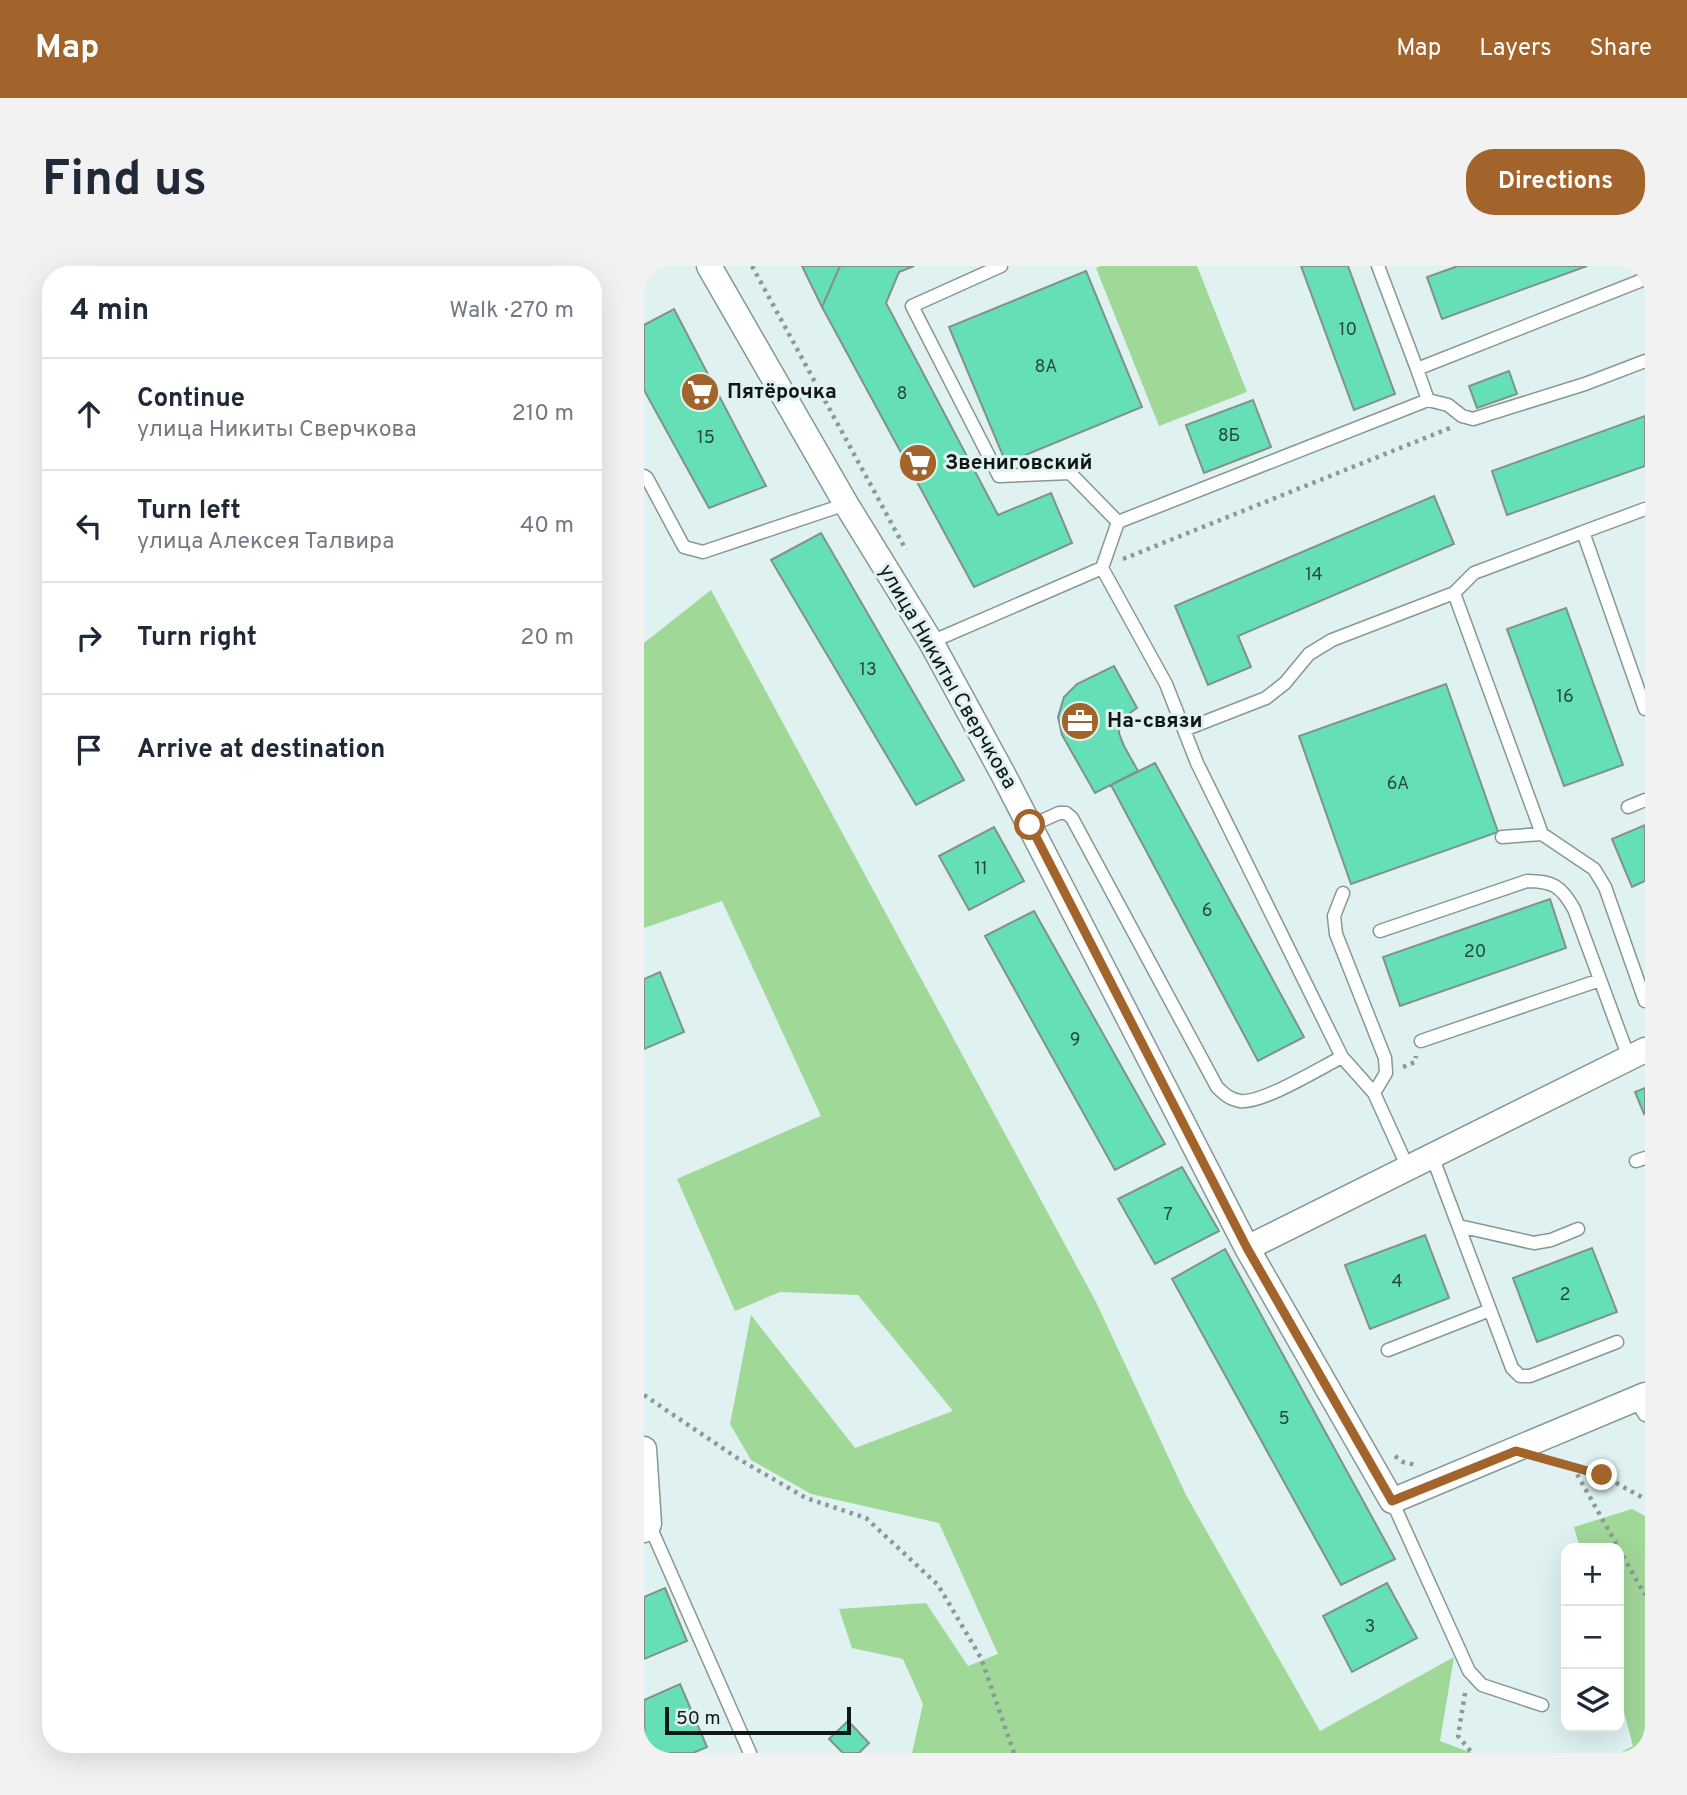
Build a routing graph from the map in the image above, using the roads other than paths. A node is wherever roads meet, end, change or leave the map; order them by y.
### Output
1 (709, 266) edge
2 (1002, 266) edge
3 (1378, 266) edge
4 (1645, 279) edge
5 (1645, 361) edge
6 (1418, 369) junction
7 (1428, 400) junction
8 (644, 476) edge
9 (846, 504) junction
10 (1645, 509) edge
11 (1118, 522) junction
12 (1583, 532) junction
13 (1102, 568) junction
14 (1454, 593) junction
15 (931, 642) junction
16 (1645, 709) edge
17 (1184, 730) junction
18 (1645, 800) edge
19 (1628, 807) dead end
20 (1030, 825) junction
21 (1542, 834) junction
22 (1502, 837) dead end
23 (1343, 893) dead end
24 (1380, 931) dead end
25 (1600, 980) junction
26 (1645, 1001) edge
27 (1421, 1041) dead end
28 (1637, 1054) edge
29 (1342, 1057) junction
30 (1374, 1093) junction
31 (1432, 1156) junction
32 (1408, 1168) junction
33 (1458, 1226) junction
34 (1578, 1229) dead end
35 (1247, 1248) junction
36 (1490, 1310) junction
37 (1617, 1342) dead end
38 (1388, 1350) dead end
39 (1642, 1403) edge
40 (644, 1448) edge
41 (1392, 1501) junction
42 (647, 1527) edge
43 (1542, 1705) dead end
44 (750, 1753) edge

1 - 9 street, улица Никиты Сверчкова
2 - 11 lane
3 - 6 lane
4 - 6 lane
5 - 7 lane
6 - 7 lane
7 - 11 lane
8 - 9 lane
9 - 15 street, улица Никиты Сверчкова
10 - 12 lane
11 - 13 lane
12 - 14 lane
12 - 16 lane
13 - 15 lane
13 - 17 lane
14 - 17 lane
14 - 21 lane
15 - 20 street, улица Никиты Сверчкова
17 - 29 lane
18 - 19 lane
20 - 29 lane
20 - 35 street, улица Никиты Сверчкова
21 - 22 lane
21 - 26 lane
23 - 30 lane
24 - 25 lane
25 - 27 lane
25 - 28 lane
28 - 31 street
29 - 30 lane
30 - 32 lane
31 - 32 street
31 - 33 lane
32 - 35 street
33 - 34 lane
33 - 36 lane
35 - 41 street, улица Никиты Сверчкова
36 - 37 lane
36 - 38 lane
39 - 41 street
40 - 42 street
41 - 43 lane
42 - 44 lane

